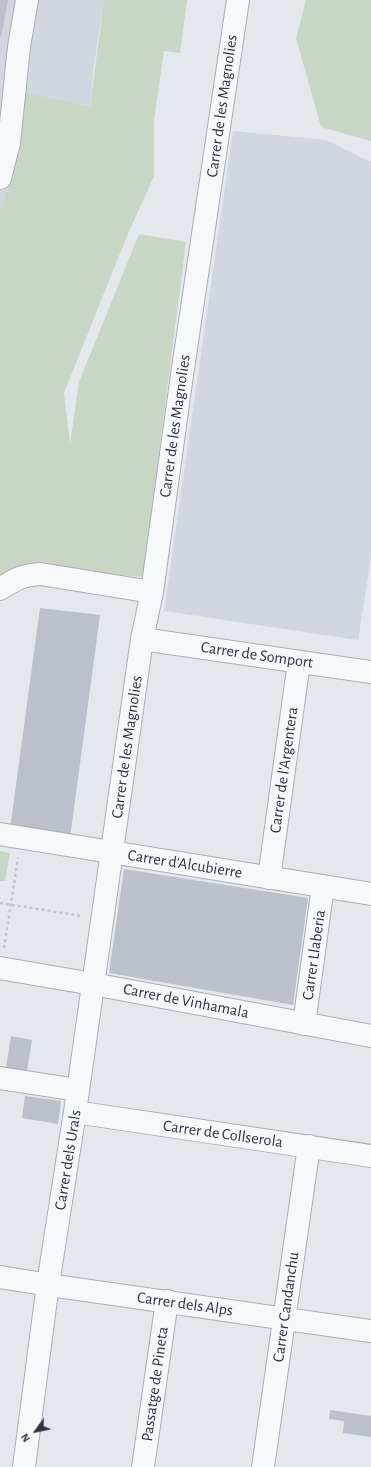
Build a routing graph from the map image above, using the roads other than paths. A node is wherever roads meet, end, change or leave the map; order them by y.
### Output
1 (27, 0) edge
2 (238, 0) edge
3 (7, 87) edge
4 (0, 178) edge
5 (0, 589) edge
6 (152, 592) junction
7 (142, 639) junction
8 (299, 662) junction
9 (371, 672) edge
10 (0, 834) edge
11 (112, 852) junction
12 (269, 878) junction
13 (323, 886) junction
14 (371, 894) edge
15 (0, 968) edge
16 (93, 984) junction
17 (304, 1024) junction
18 (371, 1036) edge
19 (0, 1078) edge
20 (78, 1090) junction
21 (76, 1112) junction
22 (309, 1146) junction
23 (371, 1156) edge
24 (0, 1277) edge
25 (48, 1284) junction
26 (167, 1301) junction
27 (285, 1319) junction
28 (371, 1331) edge
29 (24, 1467) edge
30 (143, 1467) edge
31 (263, 1467) edge

1 - 3 street
2 - 6 street, Carrer de les Magnolies
3 - 4 street
5 - 6 street
6 - 7 street, Carrer de les Magnolies
7 - 8 street, Carrer de Somport
7 - 11 street, Carrer de les Magnolies
8 - 9 street, Carrer de Somport
8 - 12 street, Carrer de l'Argentera
10 - 11 street, Carrer d'Alcubierre
11 - 12 street, Carrer d'Alcubierre
11 - 16 street, Carrer dels Urals
12 - 13 street, Carrer d'Alcubierre
13 - 14 street, Carrer d'Alcubierre
13 - 17 street, Carrer Llaberia
15 - 16 street, Carrer de Vinhamala
16 - 17 street, Carrer de Vinhamala
16 - 20 street, Carrer dels Urals
17 - 18 street, Carrer de Vinhamala
19 - 20 street
20 - 21 street, Carrer dels Urals
21 - 22 street, Carrer de Collserola
21 - 25 street, Carrer dels Urals
22 - 23 street, Carrer de Collserola
22 - 27 street, Carrer Candanchu
24 - 25 street, Carrer dels Alps
25 - 26 street, Carrer dels Alps
25 - 29 street, Carrer dels Urals
26 - 27 street, Carrer dels Alps
26 - 30 street, Passatge de Pineta
27 - 28 street, Carrer dels Alps
27 - 31 street, Carrer Candanchu

